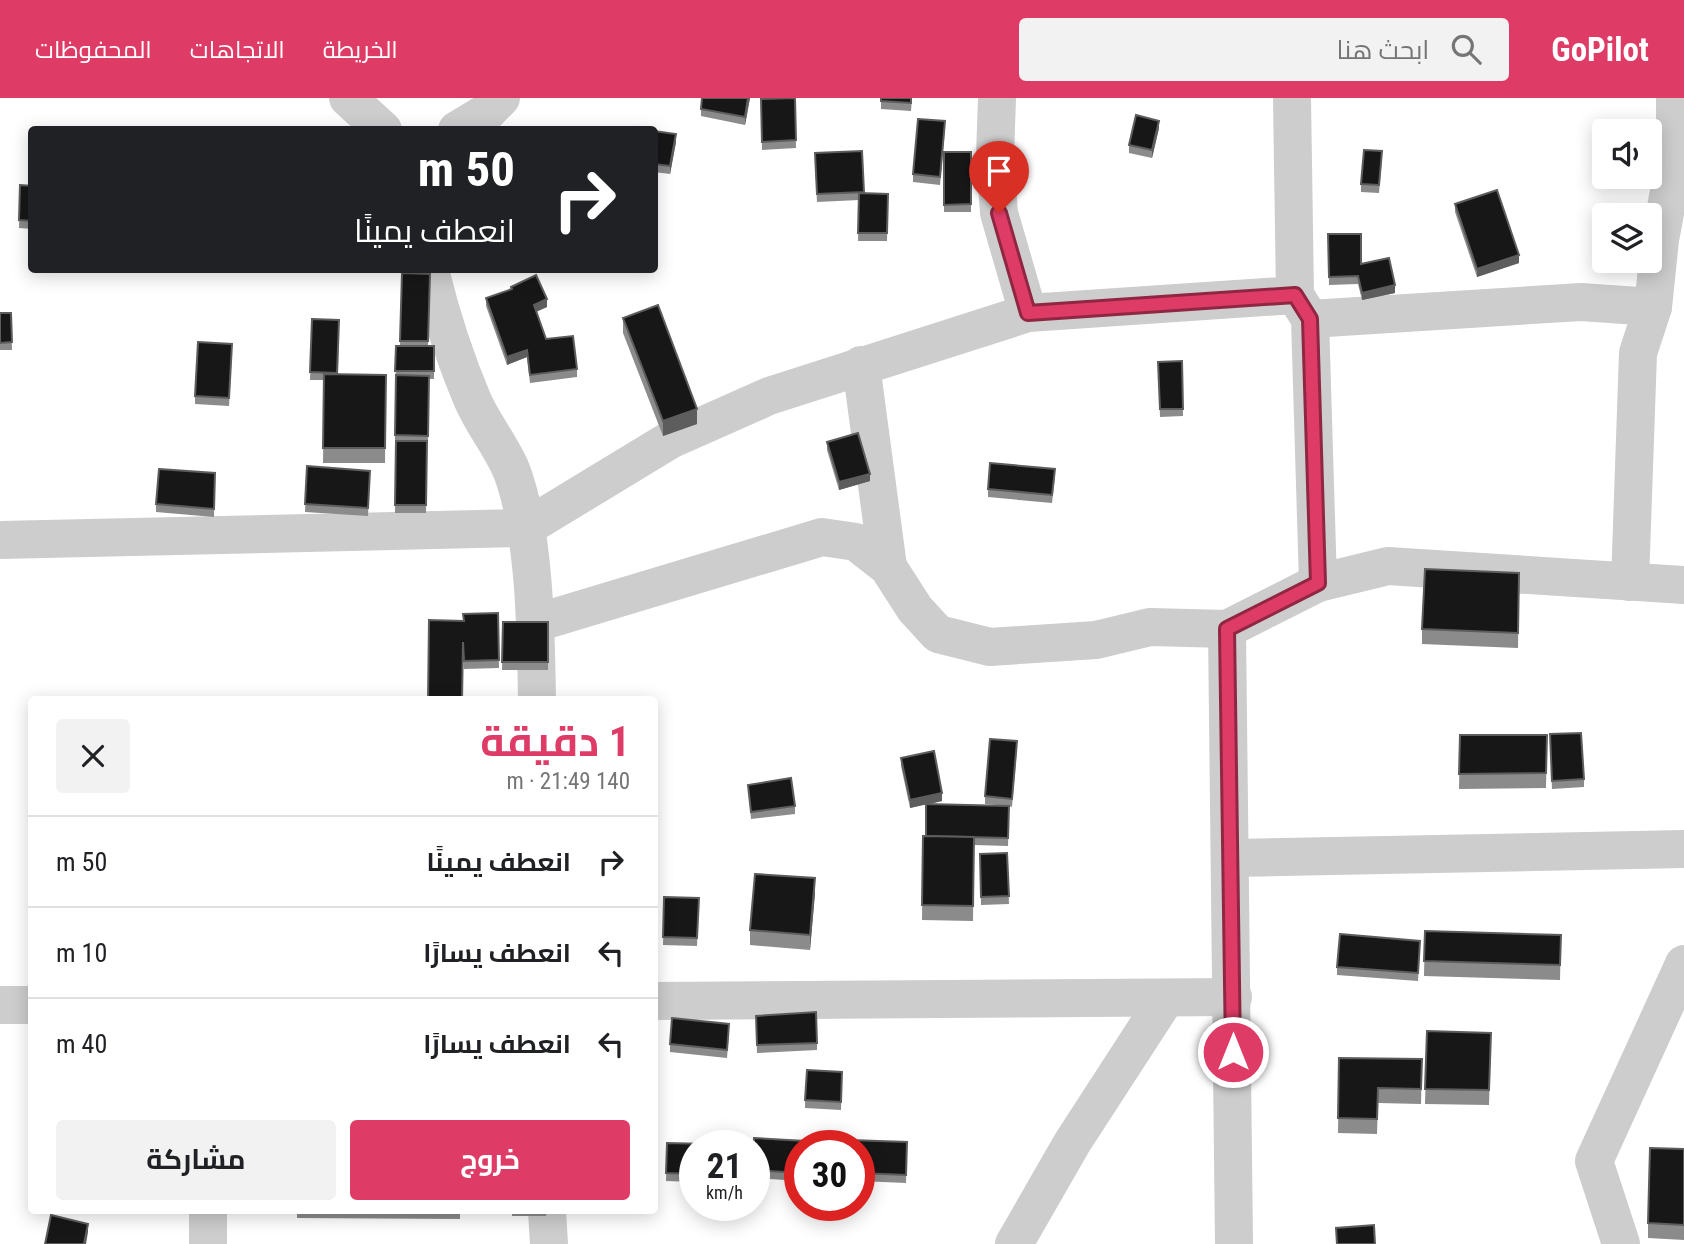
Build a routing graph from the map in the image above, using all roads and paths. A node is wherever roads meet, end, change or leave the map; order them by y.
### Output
1 (348, 98) edge
2 (501, 98) edge
3 (997, 98) edge
4 (1292, 98) edge
5 (1675, 98) edge
6 (379, 126) edge
7 (464, 126) edge
8 (431, 273) edge
9 (1303, 307) junction
10 (1653, 307) junction
11 (1028, 313) junction
12 (861, 365) junction
13 (524, 528) junction
14 (0, 540) edge
15 (888, 567) junction
16 (1630, 582) junction
17 (1318, 583) junction
18 (1684, 585) edge
19 (536, 623) junction
20 (1227, 629) junction
21 (537, 696) edge
22 (1684, 849) edge
23 (1232, 858) junction
24 (1684, 964) edge
25 (1166, 998) junction
26 (1233, 998) junction
27 (658, 1001) edge
28 (28, 1004) edge
29 (0, 1005) edge
30 (208, 1214) edge
31 (547, 1214) edge
32 (208, 1244) edge
33 (549, 1244) edge
34 (1014, 1244) edge
35 (1234, 1244) edge
36 (1620, 1244) edge

1 - 6 street
2 - 7 street
3 - 11 street
4 - 9 street
5 - 10 street
8 - 13 street
9 - 10 street
9 - 11 street
9 - 17 street
10 - 16 street
11 - 12 street
12 - 13 street
12 - 15 street
13 - 14 street
13 - 19 street
15 - 19 street
15 - 20 street
16 - 17 street
16 - 18 street
17 - 20 street
19 - 21 street
20 - 23 street
22 - 23 street
23 - 26 street
24 - 36 street
25 - 26 street
25 - 27 street
25 - 34 street
26 - 35 street
28 - 29 street
30 - 32 street
31 - 33 street

